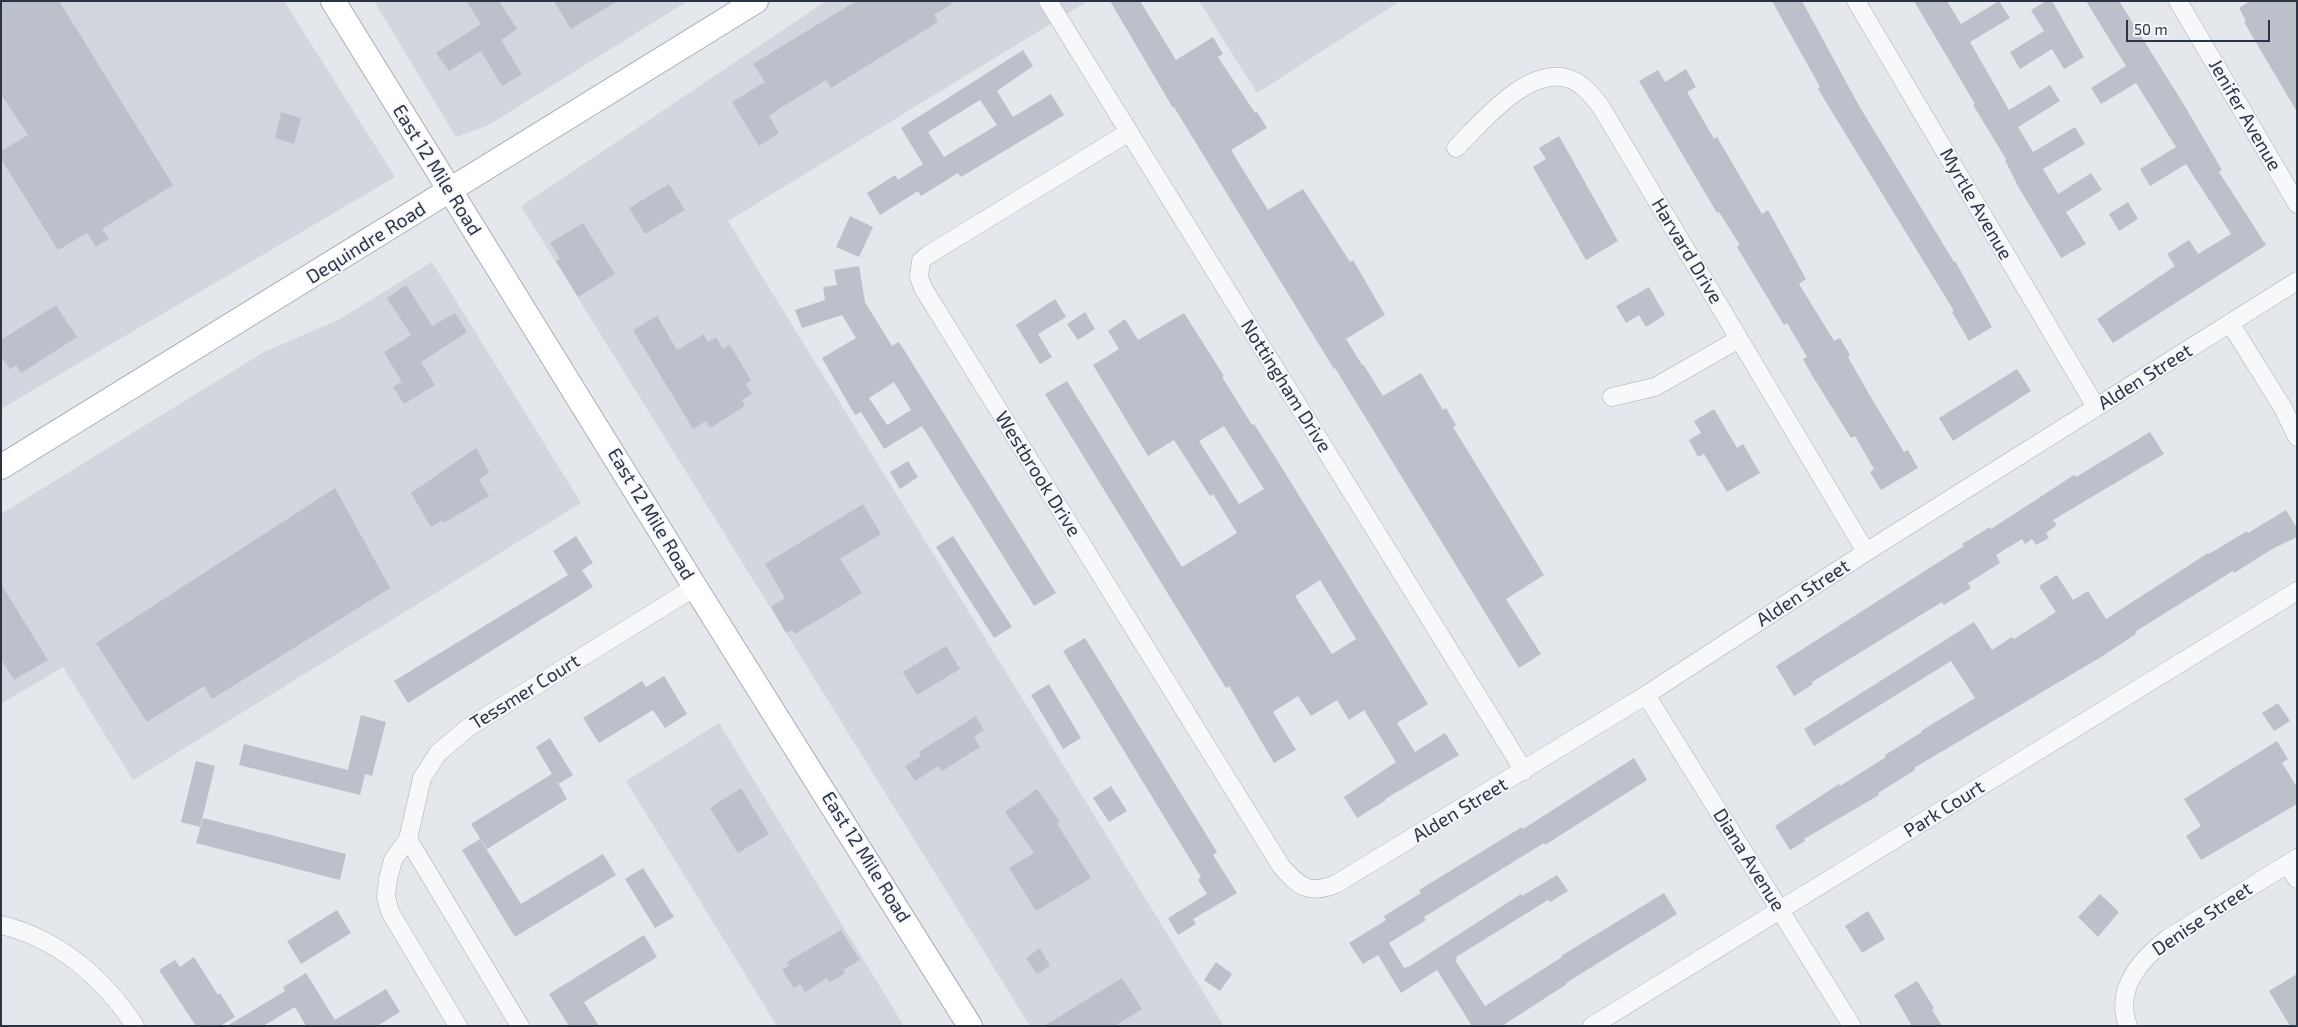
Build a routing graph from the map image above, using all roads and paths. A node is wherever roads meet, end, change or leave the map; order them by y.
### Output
1 (333, 1) edge
2 (756, 1) edge
3 (1048, 1) edge
4 (1856, 1) edge
5 (2178, 1) edge
6 (1129, 132) junction
7 (1456, 148) dead end
8 (450, 191) junction
9 (2297, 204) edge
10 (2297, 281) edge
11 (2230, 323) junction
12 (1738, 339) junction
13 (1612, 398) dead end
14 (2096, 408) junction
15 (2297, 437) edge
16 (1, 468) edge
17 (1866, 552) junction
18 (695, 587) junction
19 (2297, 591) edge
20 (1646, 695) junction
21 (1524, 771) junction
22 (408, 839) junction
23 (2292, 861) edge
24 (2297, 880) edge
25 (1303, 887) joint
26 (1780, 910) junction
27 (1, 925) edge
28 (135, 1026) edge
29 (458, 1026) edge
30 (520, 1026) edge
31 (970, 1026) edge
32 (1592, 1026) edge
33 (1852, 1026) edge
34 (2128, 1026) edge

1 - 8 main road, East 12 Mile Road
2 - 8 main road, Dequindre Road
3 - 6 street, Nottingham Drive
4 - 14 street, Myrtle Avenue
5 - 9 street, Jenifer Avenue
6 - 21 street, Nottingham Drive
6 - 25 street, Westbrook Drive
7 - 12 street, Harvard Drive
8 - 16 main road, Dequindre Road
8 - 18 main road, East 12 Mile Road
10 - 11 street, Alden Street
11 - 14 street, Alden Street
11 - 15 street
12 - 13 street
12 - 17 street, Harvard Drive
14 - 17 street, Alden Street
17 - 20 street, Alden Street
18 - 22 street, Tessmer Court
18 - 31 main road, East 12 Mile Road
19 - 26 street, Park Court
20 - 21 street, Alden Street
20 - 26 street, Diana Avenue
21 - 25 street, Alden Street
22 - 29 street, Tessmer Court
22 - 30 street
23 - 24 street
23 - 34 street, Denise Street
26 - 32 street, Park Court
26 - 33 street, Diana Avenue
27 - 28 street

